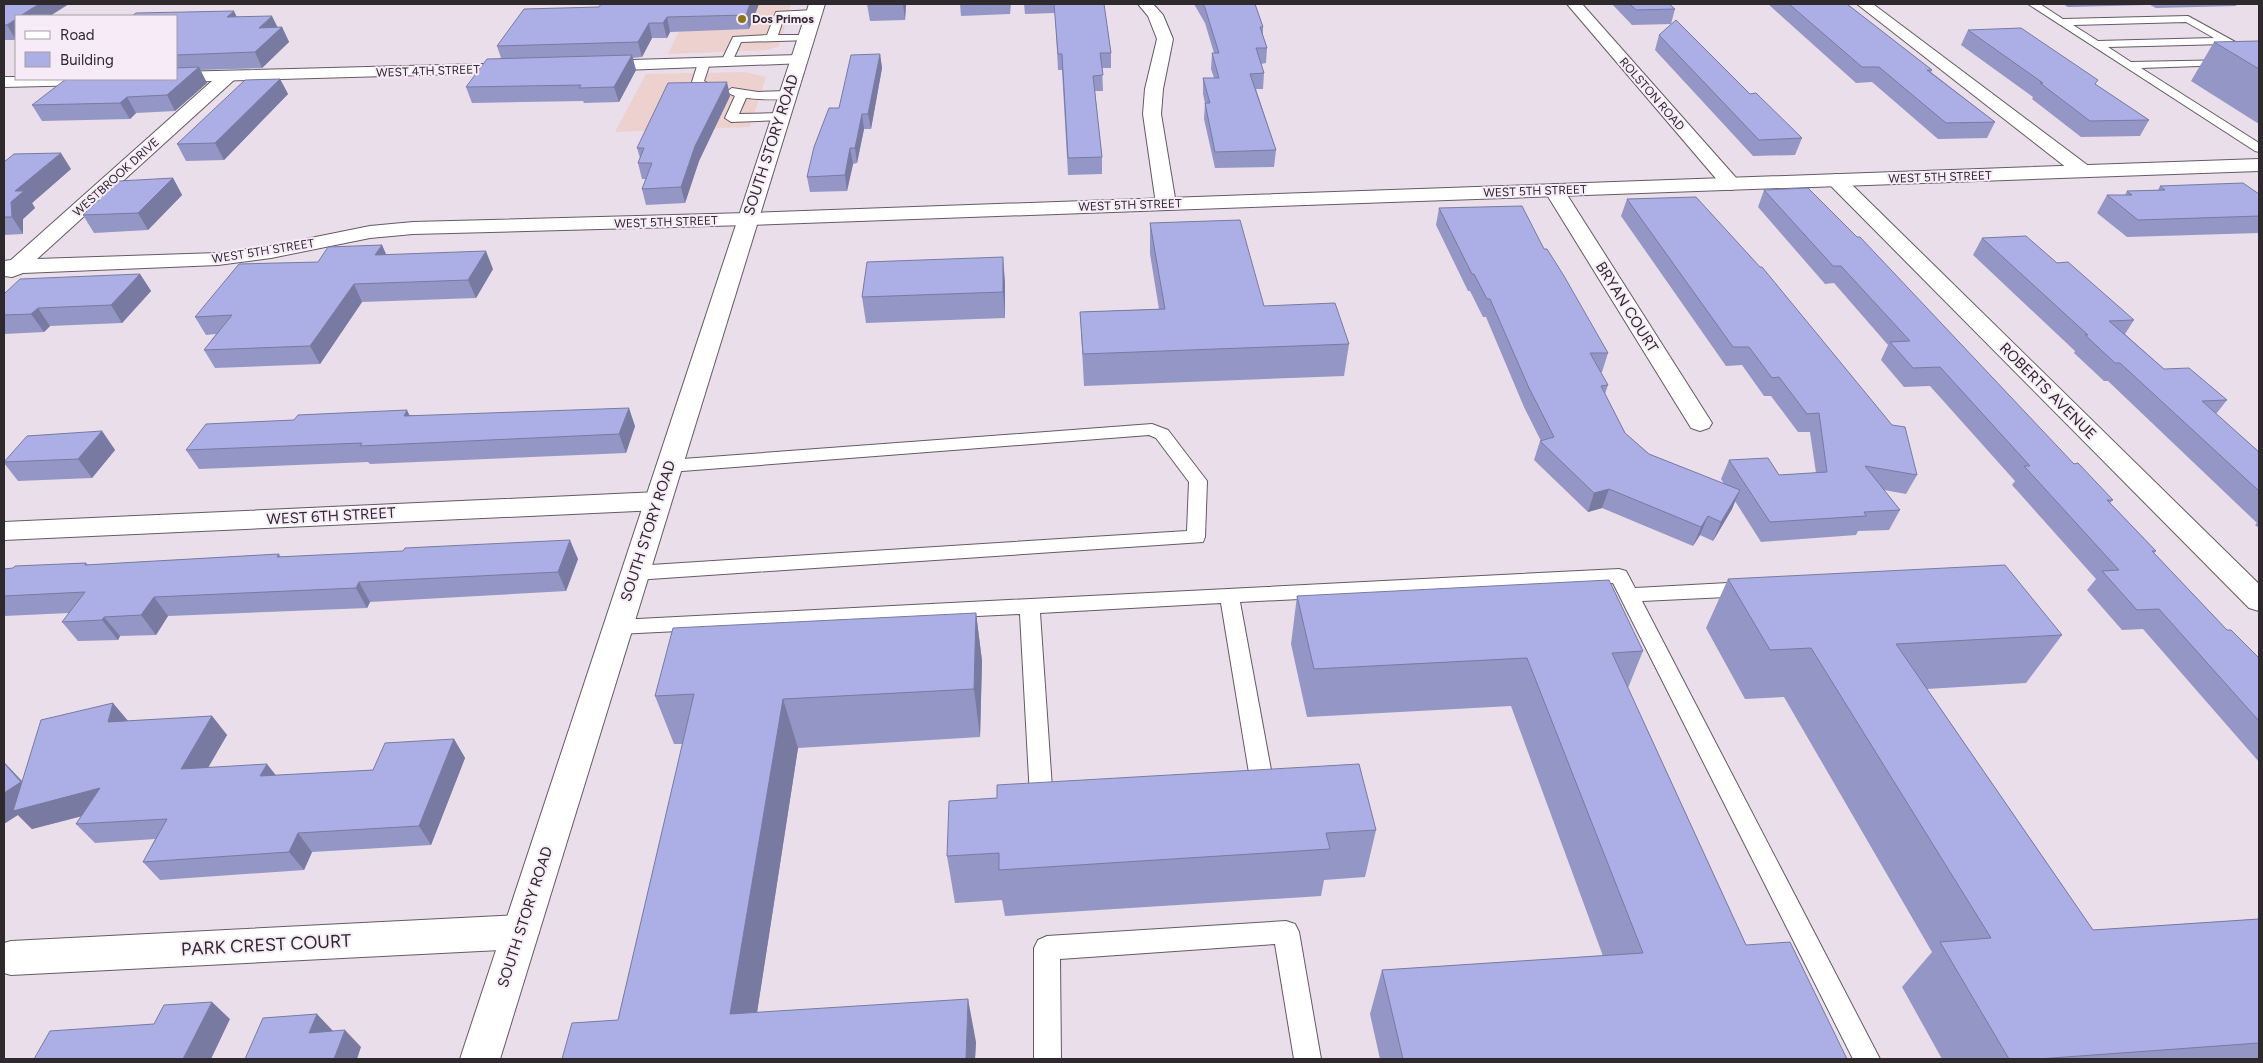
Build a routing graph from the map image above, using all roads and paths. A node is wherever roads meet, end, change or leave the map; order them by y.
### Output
1 (1145, 4) edge
2 (1574, 4) edge
3 (1864, 4) edge
4 (2033, 4) edge
5 (2061, 22) junction
6 (809, 29) edge
7 (771, 38) junction
8 (2226, 41) junction
9 (2097, 44) junction
10 (2259, 60) edge
11 (727, 62) junction
12 (704, 63) junction
13 (2129, 65) junction
14 (585, 66) edge
15 (535, 68) edge
16 (228, 76) junction
17 (178, 77) edge
18 (87, 80) edge
19 (4, 82) edge
20 (710, 88) edge
21 (784, 106) junction
22 (2259, 148) edge
23 (2259, 165) edge
24 (2083, 171) junction
25 (1836, 180) junction
26 (1731, 184) junction
27 (1554, 190) junction
28 (1166, 204) junction
29 (747, 219) junction
30 (8, 271) edge
31 (1700, 423) dead end
32 (669, 466) junction
33 (658, 501) junction
34 (4, 531) edge
35 (635, 573) junction
36 (1766, 588) edge
37 (1229, 595) junction
38 (1629, 595) junction
39 (2259, 601) edge
40 (1030, 606) junction
41 (618, 627) junction
42 (1234, 788) edge
43 (1070, 796) edge
44 (521, 932) junction
45 (11, 958) dead end
46 (480, 1059) edge
47 (1047, 1059) edge
48 (1308, 1059) edge
49 (1867, 1059) edge

1 - 28 street
2 - 26 street, ROLSTON ROAD
3 - 24 street
4 - 5 lane
5 - 8 lane
5 - 9 lane
6 - 7 lane
6 - 7 lane
6 - 11 street
6 - 21 street, SOUTH STORY ROAD
7 - 11 lane
8 - 9 lane
8 - 10 lane
9 - 13 lane
10 - 13 lane
11 - 12 street
12 - 14 street
12 - 20 lane
13 - 22 lane
15 - 16 street, WEST 4TH STREET
16 - 17 street, WEST 4TH STREET
16 - 30 street, WESTBROOK DRIVE
18 - 19 street
21 - 21 lane
21 - 29 street, SOUTH STORY ROAD
23 - 24 street, WEST 5TH STREET
24 - 25 street, WEST 5TH STREET
25 - 26 street, WEST 5TH STREET
25 - 39 street, ROBERTS AVENUE
26 - 27 street, WEST 5TH STREET
27 - 28 street, WEST 5TH STREET
27 - 31 street, BRYAN COURT
28 - 29 street, WEST 5TH STREET
29 - 30 street, WEST 5TH STREET
29 - 32 street, SOUTH STORY ROAD
32 - 33 street, SOUTH STORY ROAD
32 - 35 lane
33 - 34 street, WEST 6TH STREET
33 - 35 street, SOUTH STORY ROAD
35 - 41 street, SOUTH STORY ROAD
36 - 38 lane
37 - 38 lane
37 - 40 lane
37 - 42 lane
38 - 49 lane
40 - 41 lane
40 - 43 lane
41 - 44 street, SOUTH STORY ROAD
44 - 45 street, PARK CREST COURT
44 - 46 street, SOUTH STORY ROAD
47 - 48 lane

